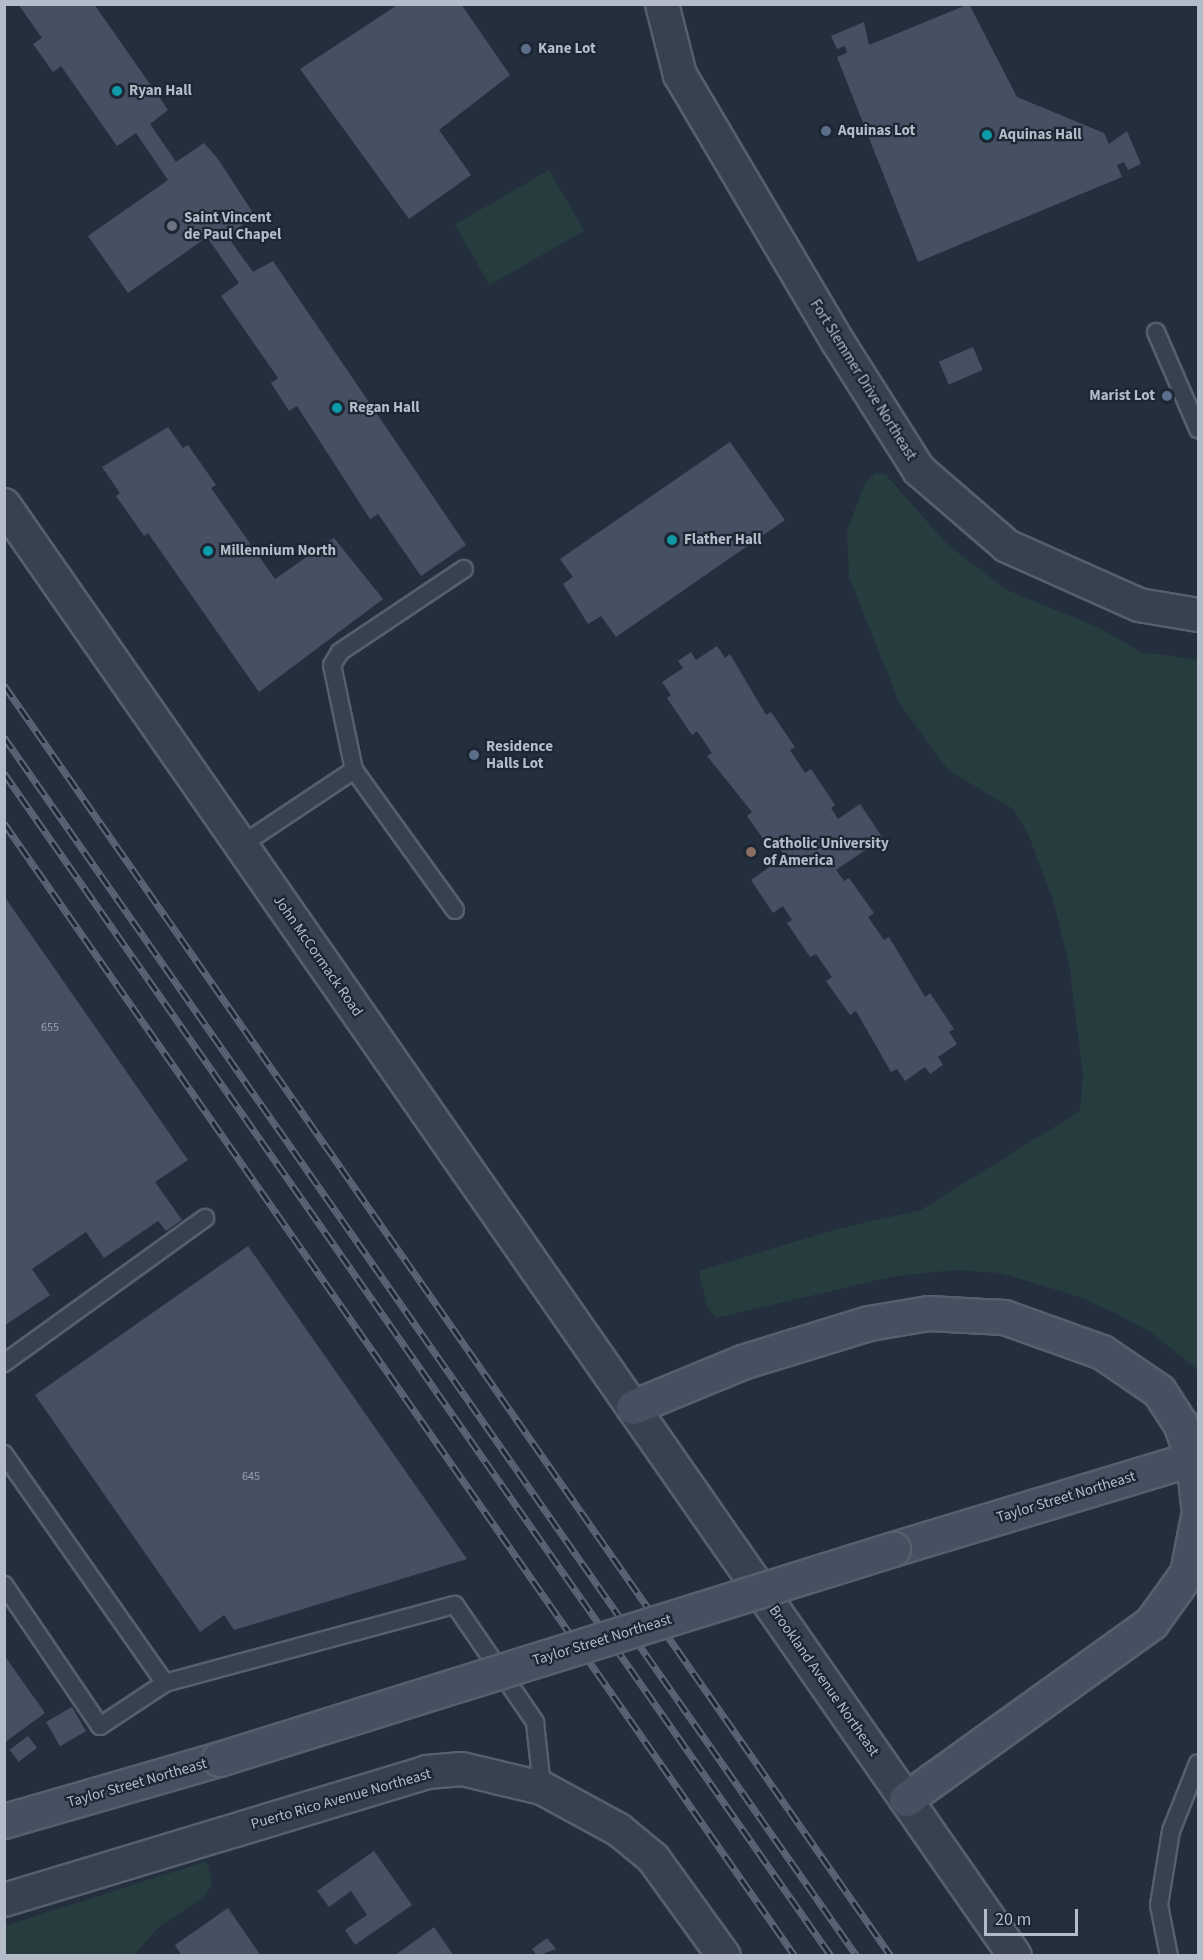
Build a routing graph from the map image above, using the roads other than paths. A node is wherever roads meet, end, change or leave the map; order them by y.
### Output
1 (662, 4) edge
2 (1156, 332) dead end
3 (1198, 429) edge
4 (4, 505) edge
5 (464, 569) dead end
6 (1198, 615) edge
7 (354, 770) junction
8 (240, 846) junction
9 (455, 910) dead end
10 (205, 1218) dead end
11 (4, 1363) edge
12 (633, 1407) junction
13 (4, 1454) edge
14 (1196, 1458) edge
15 (1198, 1505) edge
16 (1198, 1516) edge
17 (4, 1585) edge
18 (165, 1683) junction
19 (1198, 1763) edge
20 (542, 1788) junction
21 (906, 1799) junction
22 (4, 1821) edge
23 (4, 1900) edge
24 (724, 1956) edge
25 (1015, 1956) edge
26 (1169, 1956) edge

1 - 6 street, Fort Slemmer Drive Northeast
2 - 3 lane
4 - 8 street, John McCormack Road
5 - 7 lane
7 - 8 lane
7 - 9 lane
8 - 12 street, John McCormack Road
10 - 11 lane
12 - 14 main road
12 - 21 street, Brookland Avenue Northeast
13 - 18 lane
14 - 15 main road
14 - 22 main road, Taylor Street Northeast, bridge
16 - 21 main road
17 - 18 lane
18 - 20 lane
19 - 26 lane
20 - 23 street, Puerto Rico Avenue Northeast
20 - 24 street, Puerto Rico Avenue Northeast
21 - 25 street, Brookland Avenue Northeast

